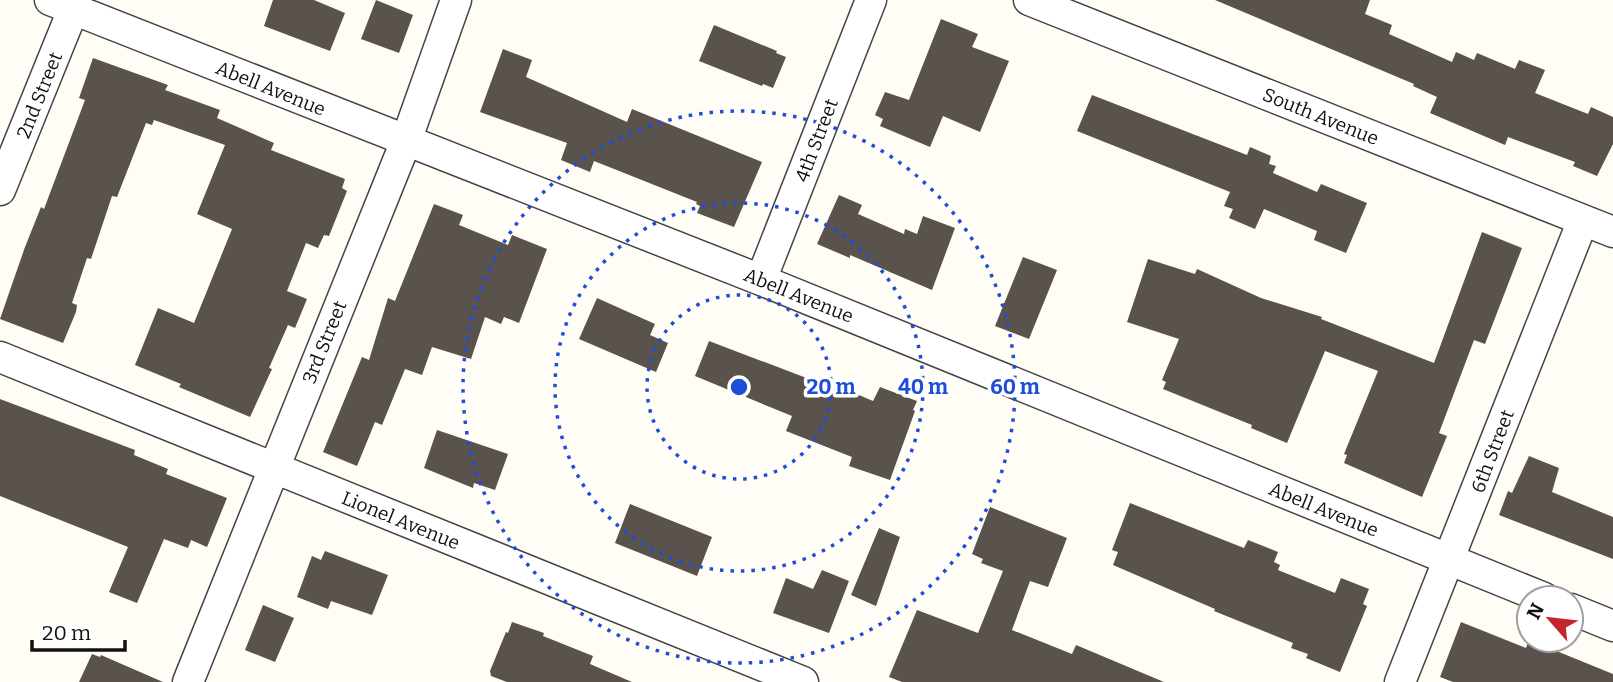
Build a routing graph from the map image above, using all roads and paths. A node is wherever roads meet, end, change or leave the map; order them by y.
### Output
1 (456, 0) edge
2 (871, 0) edge
3 (1029, 0) edge
4 (67, 3) edge
5 (406, 141) junction
6 (0, 190) edge
7 (1583, 220) junction
8 (1613, 232) edge
9 (761, 280) junction
10 (0, 357) edge
11 (272, 468) junction
12 (1449, 560) junction
13 (1515, 586) edge
14 (1585, 615) edge
15 (1613, 626) edge
16 (188, 682) edge
17 (803, 682) edge
18 (1400, 682) edge

1 - 5 street, 3rd Street
2 - 9 street, 4th Street
3 - 7 street, South Avenue
4 - 5 street, Abell Avenue
4 - 6 street, 2nd Street
5 - 9 street, Abell Avenue
5 - 11 street, 3rd Street
7 - 8 street, South Avenue
7 - 12 street, 6th Street
9 - 12 street, Abell Avenue
10 - 11 street, Lionel Avenue
11 - 16 street, 3rd Street
11 - 17 street, Lionel Avenue
12 - 13 street, Abell Avenue
12 - 18 street, 6th Street
14 - 15 street

